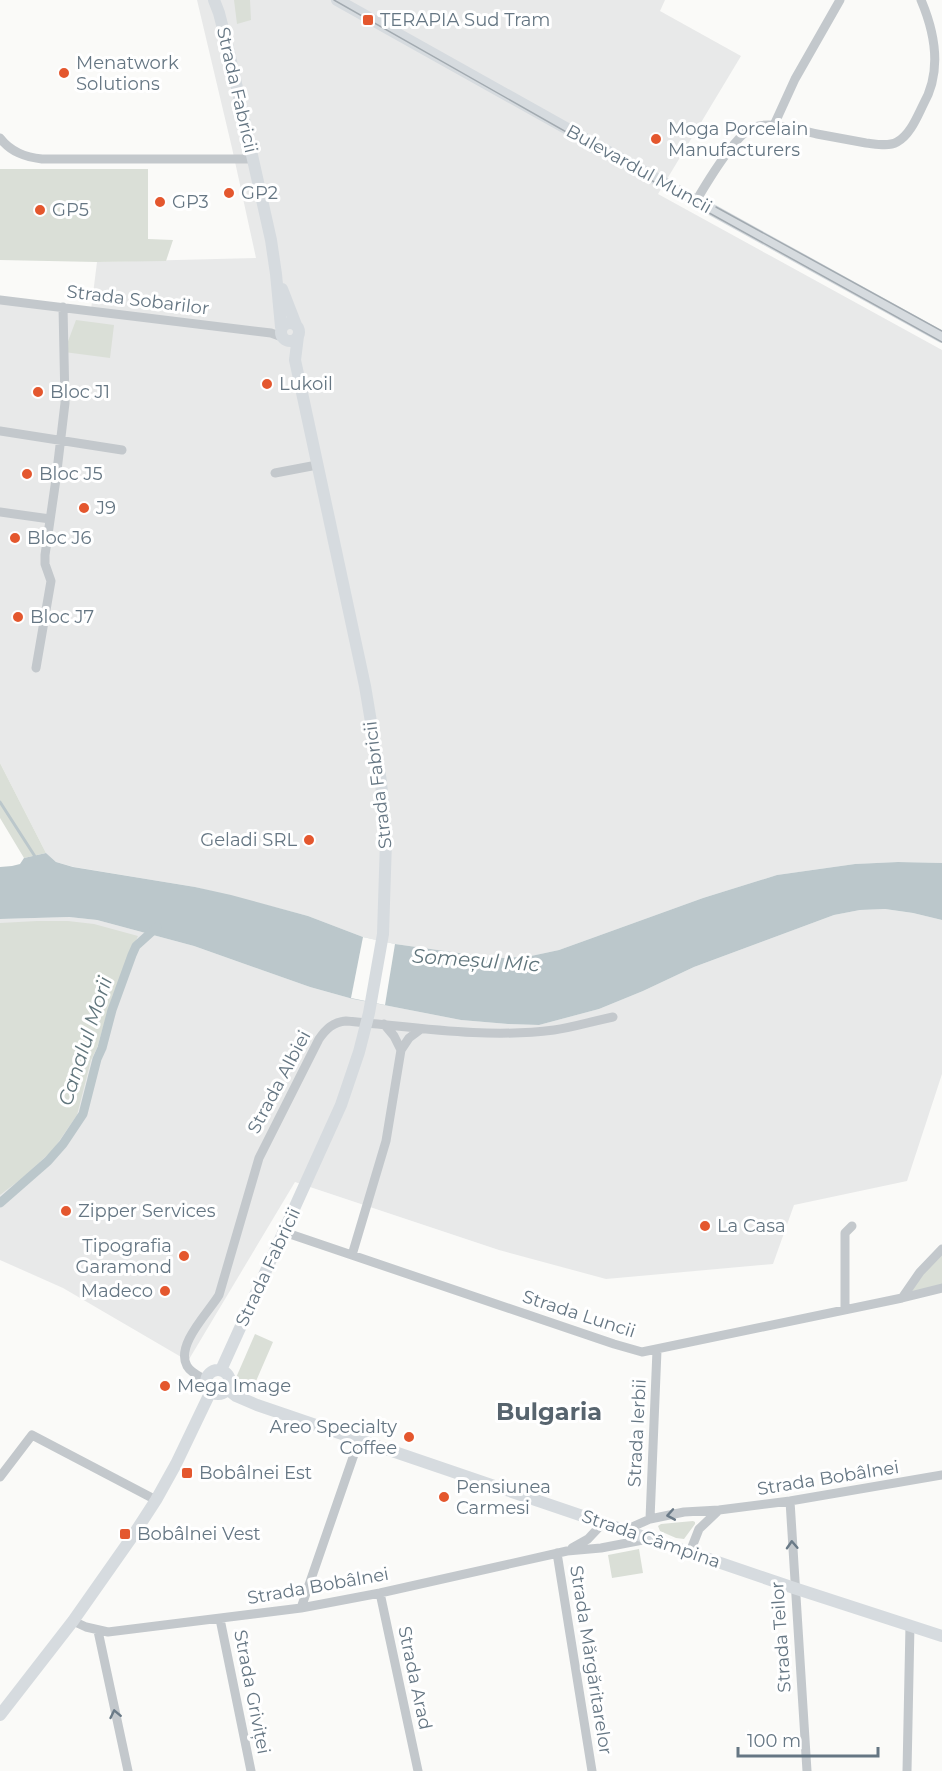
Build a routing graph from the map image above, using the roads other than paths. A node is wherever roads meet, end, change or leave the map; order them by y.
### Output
1 (214, 0) edge
2 (338, 0) edge
3 (840, 0) edge
4 (921, 0) edge
5 (220, 6) edge
6 (774, 125) junction
7 (0, 138) edge
8 (252, 159) junction
9 (696, 201) junction
10 (276, 274) junction
11 (0, 300) edge
12 (63, 307) junction
13 (297, 331) junction
14 (280, 333) junction
15 (942, 337) edge
16 (294, 357) junction
17 (0, 431) edge
18 (61, 441) junction
19 (122, 450) dead end
20 (317, 465) junction
21 (274, 473) dead end
22 (0, 512) edge
23 (50, 519) junction
24 (36, 668) dead end
25 (613, 1017) dead end
26 (384, 1024) junction
27 (421, 1029) junction
28 (401, 1050) junction
29 (852, 1226) dead end
30 (284, 1232) junction
31 (942, 1249) edge
32 (352, 1255) junction
33 (942, 1288) edge
34 (902, 1298) junction
35 (844, 1309) junction
36 (657, 1350) junction
37 (221, 1370) junction
38 (208, 1386) junction
39 (227, 1389) junction
40 (359, 1440) junction
41 (942, 1475) edge
42 (0, 1477) edge
43 (156, 1500) junction
44 (790, 1502) junction
45 (719, 1510) junction
46 (650, 1519) junction
47 (603, 1523) junction
48 (625, 1530) junction
49 (652, 1539) junction
50 (562, 1552) junction
51 (690, 1552) junction
52 (794, 1588) junction
53 (380, 1593) junction
54 (301, 1608) junction
55 (220, 1619) junction
56 (73, 1621) junction
57 (910, 1625) junction
58 (98, 1630) junction
59 (942, 1636) edge
60 (13, 1700) junction
61 (0, 1715) edge
62 (0, 1724) edge
63 (128, 1771) edge
64 (251, 1771) edge
65 (418, 1771) edge
66 (592, 1771) edge
67 (807, 1771) edge
68 (907, 1771) edge

1 - 5 main road, Strada Fabricii
2 - 9 main road, Bulevardul Muncii
3 - 6 street
4 - 6 street
5 - 8 main road, Strada Fabricii
6 - 9 street
7 - 8 street
8 - 10 main road, Strada Fabricii
9 - 15 main road, Bulevardul Muncii
10 - 13 main road, Strada Fabricii
10 - 14 main road, Strada Fabricii
11 - 12 street, Strada Sobarilor
12 - 14 street, Strada Sobarilor
12 - 18 street
13 - 14 main road
13 - 16 main road, Strada Fabricii
14 - 16 main road, Strada Fabricii
16 - 20 main road, Strada Fabricii
17 - 18 street
18 - 19 street
18 - 23 street
20 - 21 street
20 - 30 main road, Strada Fabricii
22 - 23 street
23 - 24 street
25 - 27 street, Strada Albiei
26 - 27 street, Strada Albiei
26 - 28 street
26 - 38 street, Strada Albiei
27 - 28 street
28 - 32 street
29 - 35 street
30 - 32 street, Strada Luncii
30 - 37 main road, Strada Fabricii
31 - 34 street
32 - 36 street, Strada Luncii
33 - 34 street, Strada Luncii
34 - 35 street, Strada Luncii
35 - 36 street, Strada Luncii
36 - 46 street, Strada Ierbii
37 - 38 main road
37 - 39 main road
38 - 39 main road
38 - 43 main road
39 - 40 main road, Strada Câmpina
40 - 47 main road, Strada Câmpina
40 - 54 street
41 - 44 street, Strada Bobâlnei
42 - 43 street
43 - 56 main road
44 - 45 street, Strada Bobâlnei
52 -> 44 street, Strada Teilor
45 -> 46 street, Strada Bobâlnei
45 - 51 street
46 - 48 street, Strada Bobâlnei
47 - 48 main road, Strada Câmpina
47 - 50 street, Strada Bobâlnei
48 - 49 main road, Strada Câmpina
49 - 50 street, Strada Bobâlnei
49 - 51 main road, Strada Câmpina
50 - 53 street, Strada Bobâlnei
50 - 66 street, Strada Mărgăritarelor
51 - 52 main road, Strada Câmpina
52 - 57 main road, Strada Câmpina
52 - 67 street, Strada Teilor
53 - 54 street, Strada Bobâlnei
53 - 65 street, Strada Arad
54 - 55 street, Strada Bobâlnei
55 - 58 street, Strada Bobâlnei
55 - 64 street, Strada Griviței
56 - 58 street, Strada Bobâlnei
56 - 60 main road
57 - 59 main road, Strada Câmpina
57 - 68 street
63 -> 58 street
60 - 61 main road
60 - 62 main road

